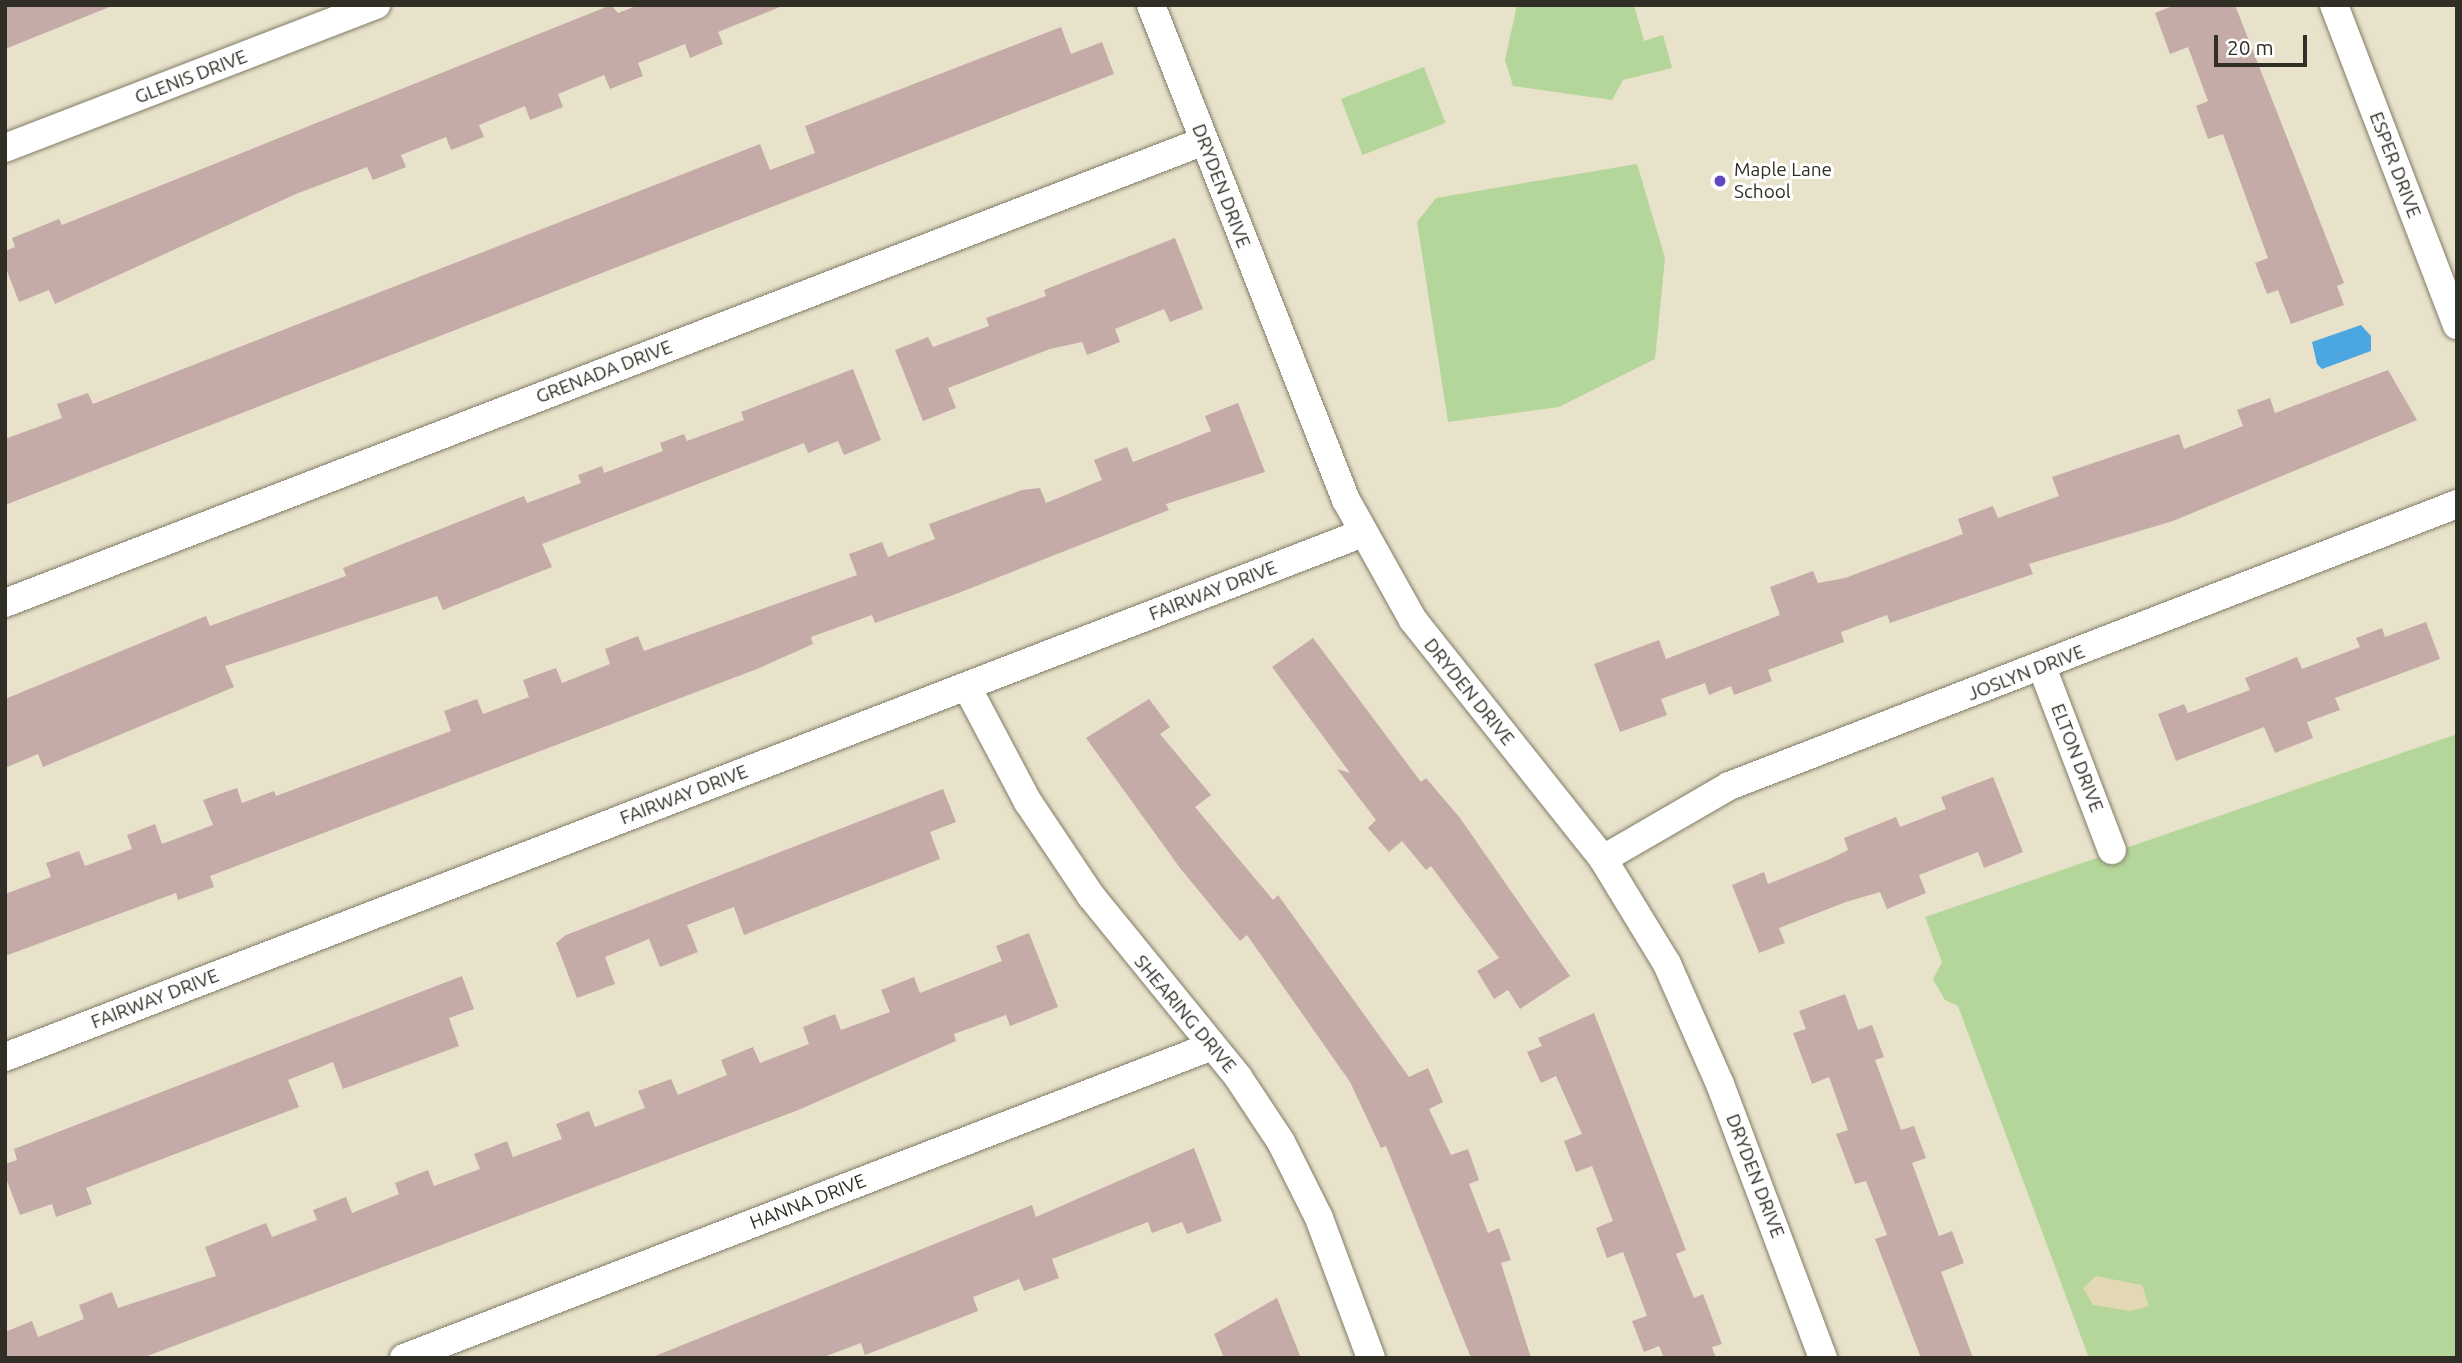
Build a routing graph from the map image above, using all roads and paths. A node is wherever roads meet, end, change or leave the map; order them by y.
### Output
1 (376, 5) edge
2 (1151, 5) edge
3 (2334, 5) edge
4 (1203, 141) junction
5 (5, 148) edge
6 (2457, 325) edge
7 (2457, 504) edge
8 (1363, 533) junction
9 (5, 603) edge
10 (2042, 667) junction
11 (967, 687) junction
12 (2112, 850) dead end
13 (1603, 859) junction
14 (1212, 1046) junction
15 (5, 1057) edge
16 (404, 1358) edge
17 (1371, 1358) edge
18 (1823, 1358) edge

1 - 5 street, GLENIS DRIVE
2 - 4 street, DRYDEN DRIVE
3 - 6 street, ESPER DRIVE
4 - 8 street, DRYDEN DRIVE
4 - 9 street, GRENADA DRIVE
7 - 10 street, JOSLYN DRIVE
8 - 11 street, FAIRWAY DRIVE
8 - 13 street, DRYDEN DRIVE
10 - 12 street, ELTON DRIVE
10 - 13 street, JOSLYN DRIVE
11 - 14 street, SHEARING DRIVE
11 - 15 street, FAIRWAY DRIVE
13 - 18 street, DRYDEN DRIVE
14 - 16 street, HANNA DRIVE
14 - 17 street, SHEARING DRIVE

